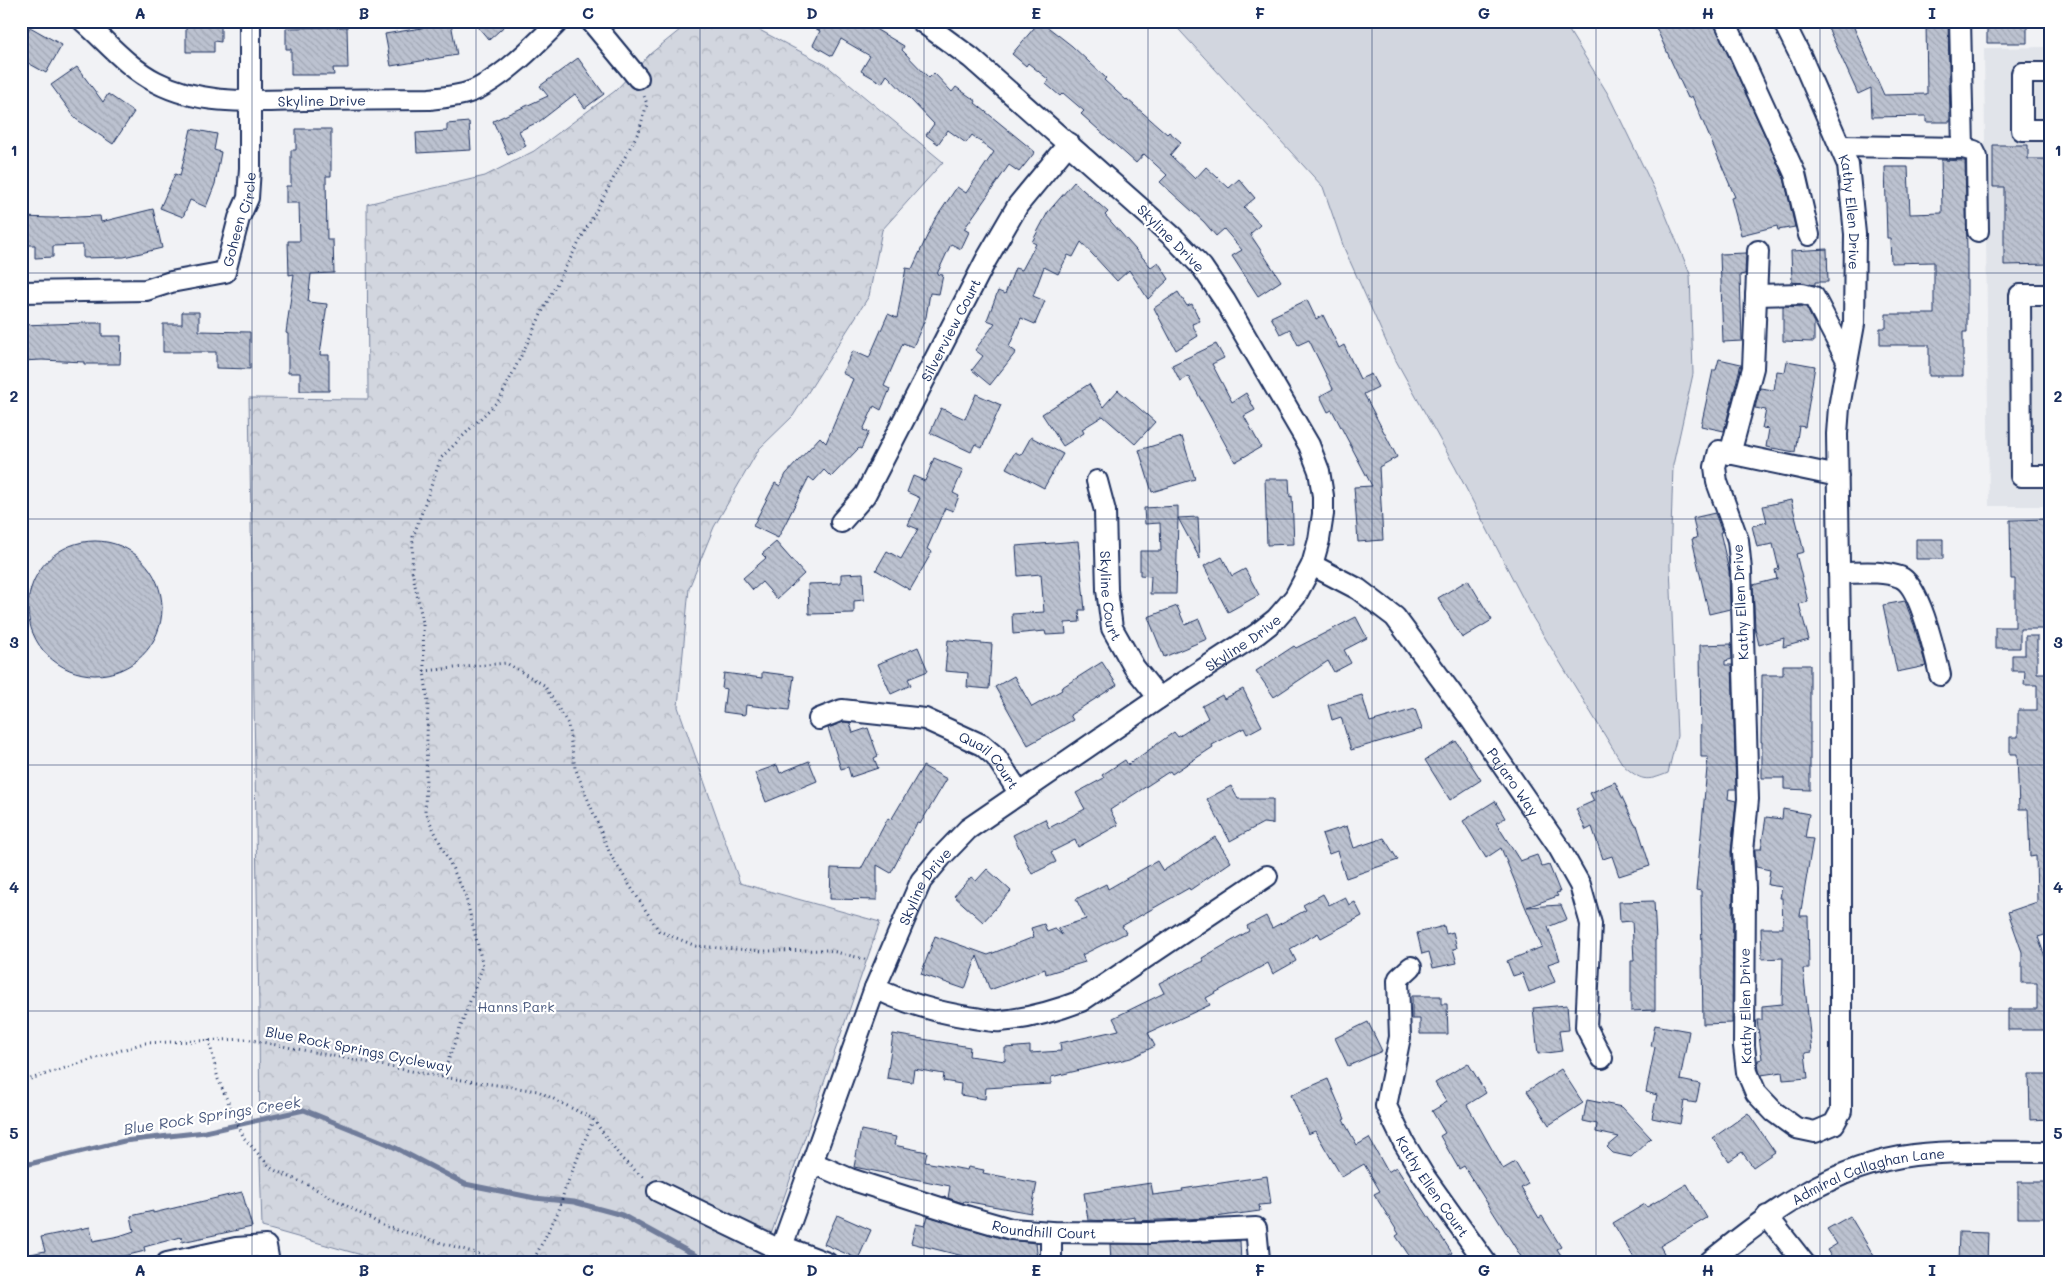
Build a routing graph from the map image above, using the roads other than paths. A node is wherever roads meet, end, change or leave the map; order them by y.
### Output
1 (83, 21) edge
2 (250, 21) edge
3 (559, 21) edge
4 (591, 21) edge
5 (921, 21) edge
6 (1726, 21) edge
7 (1783, 21) edge
8 (1960, 21) edge
9 (2051, 73) edge
10 (638, 78) road end
11 (250, 101) junction
12 (2051, 130) edge
13 (1069, 143) junction
14 (1840, 146) junction
15 (1963, 148) junction
16 (1978, 231) dead end
17 (1809, 235) dead end
18 (1758, 252) dead end
19 (21, 292) edge
20 (1756, 295) junction
21 (2051, 295) edge
22 (1848, 360) junction
23 (1730, 454) junction
24 (1838, 476) junction
25 (2051, 476) edge
26 (1097, 481) dead end
27 (841, 522) dead end
28 (1312, 566) junction
29 (1839, 573) junction
30 (1940, 675) dead end
31 (1159, 698) junction
32 (819, 719) dead end
33 (1020, 794) junction
34 (1268, 876) dead end
35 (1411, 967) dead end
36 (876, 988) junction
37 (1602, 1058) dead end
38 (2051, 1152) edge
39 (813, 1163) junction
40 (658, 1191) road end
41 (1767, 1216) junction
42 (1051, 1232) junction
43 (780, 1253) edge
44 (1259, 1259) dead end
45 (167, 1263) edge
46 (269, 1263) edge
47 (827, 1263) edge
48 (1051, 1263) edge
49 (1486, 1263) edge
50 (1708, 1263) edge
51 (1804, 1263) edge

1 - 11 street, Skyline Drive
2 - 11 street, Goheen Circle
3 - 11 street, Skyline Drive
4 - 10 street
5 - 13 street, Skyline Drive
6 - 17 street
7 - 14 street, Kathy Ellen Drive
8 - 15 street
9 - 12 street
11 - 19 street, Goheen Circle
13 - 27 street, Silverview Court
13 - 28 street, Skyline Drive
14 - 15 street
14 - 22 street, Kathy Ellen Drive
15 - 16 street
18 - 20 street
20 - 22 street
20 - 23 street
21 - 25 street
22 - 24 street, Kathy Ellen Drive
23 - 24 street
23 - 29 street, Kathy Ellen Drive
24 - 29 street, Kathy Ellen Drive
26 - 31 street, Skyline Court
28 - 31 street, Skyline Drive
28 - 37 street, Pajaro Way
29 - 30 street
31 - 33 street, Skyline Drive
32 - 33 street, Quail Court
33 - 36 street, Skyline Drive
34 - 36 street
35 - 49 street, Kathy Ellen Court
36 - 39 street, Skyline Drive
38 - 41 street, Admiral Callaghan Lane
39 - 42 street, Roundhill Court
39 - 43 street, Skyline Drive
40 - 43 street
41 - 50 street, Admiral Callaghan Lane
41 - 51 street
42 - 44 street, Roundhill Court
42 - 48 street
43 - 47 street
45 - 46 street

